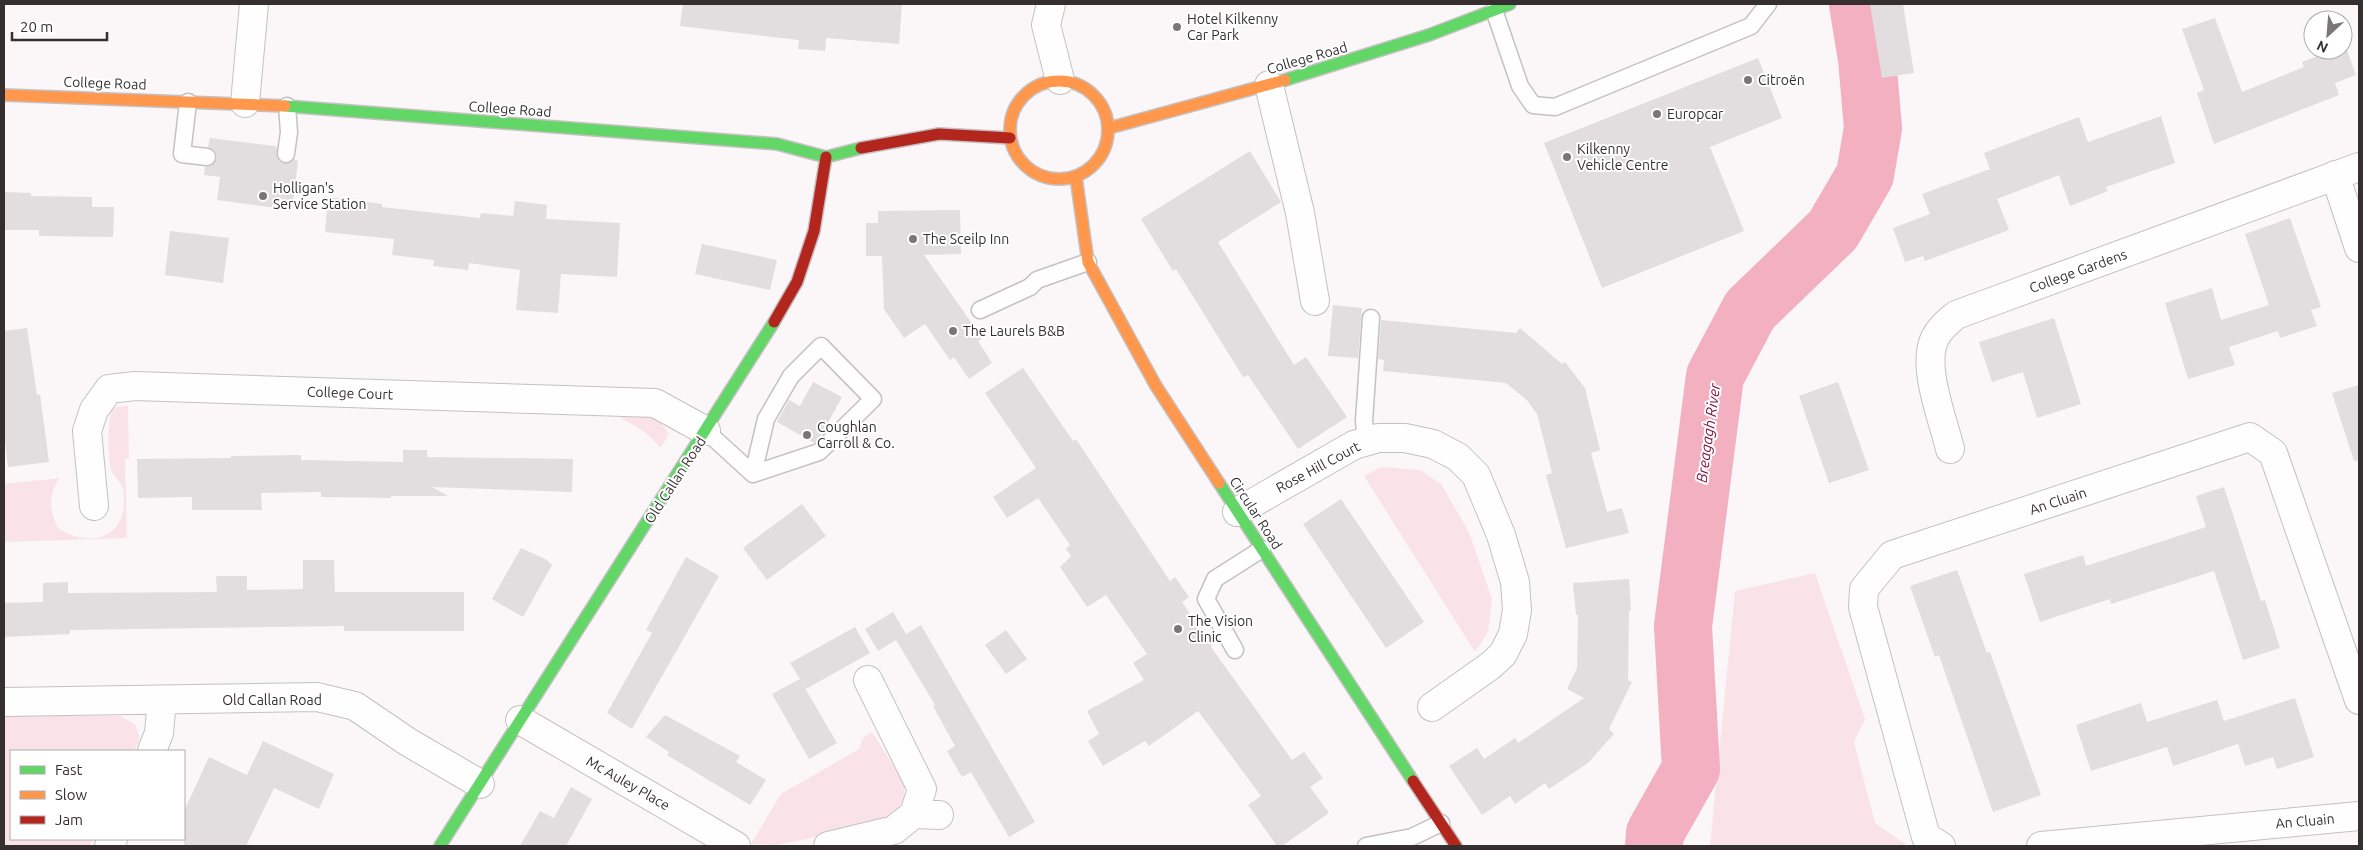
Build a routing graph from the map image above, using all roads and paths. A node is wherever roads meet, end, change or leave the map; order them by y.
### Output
1 (254, 4) edge
2 (1051, 4) edge
3 (1510, 4) edge
4 (1768, 4) edge
5 (1494, 10) junction
6 (1060, 80) junction
7 (1269, 85) junction
8 (4, 95) edge
9 (188, 102) junction
10 (245, 103) junction
11 (287, 106) junction
12 (1108, 128) junction
13 (1010, 138) junction
14 (286, 154) dead end
15 (207, 157) dead end
16 (826, 157) junction
17 (2347, 171) edge
18 (1076, 177) junction
19 (2359, 248) edge
20 (1088, 262) junction
21 (1315, 301) dead end
22 (980, 310) dead end
23 (1371, 318) dead end
24 (706, 430) junction
25 (1366, 442) junction
26 (1950, 449) dead end
27 (753, 474) junction
28 (94, 506) dead end
29 (1237, 512) junction
30 (1262, 549) junction
31 (1235, 650) dead end
32 (868, 680) dead end
33 (162, 700) junction
34 (2359, 700) edge
35 (4, 702) edge
36 (1432, 707) dead end
37 (520, 720) junction
38 (152, 750) edge
39 (480, 784) junction
40 (2359, 816) edge
41 (1441, 823) junction
42 (440, 846) edge
43 (736, 846) edge
44 (828, 846) edge
45 (1366, 846) edge
46 (1456, 846) edge
47 (1941, 846) edge
48 (2041, 846) edge

1 - 10 street
2 - 6 street
3 - 5 main road, College Road
4 - 5 lane
5 - 7 main road, College Road
6 - 12 main road
6 - 13 main road
7 - 12 main road, College Road
7 - 21 street
8 - 9 main road, College Road
9 - 10 main road, College Road
9 - 15 lane
10 - 11 main road, College Road
11 - 14 lane
11 - 16 main road, College Road
12 - 18 main road
13 - 16 main road, College Road
13 - 18 main road
16 - 24 main road, Old Callan Road
17 - 19 street, College Gardens
17 - 26 street, College Gardens
18 - 20 main road, Circular Road
20 - 22 lane
20 - 29 main road, Circular Road
23 - 25 lane
24 - 27 lane
24 - 28 street, College Court
24 - 37 main road, Old Callan Road
25 - 29 street, Rose Hill Court
25 - 36 street, Rose Hill Court
27 - 27 lane
29 - 30 main road, Circular Road
30 - 31 lane
30 - 41 main road, Circular Road
32 - 44 street
33 - 35 street, Old Callan Road
33 - 38 street
33 - 39 street, Old Callan Road
34 - 47 street, An Cluain
37 - 39 main road, Old Callan Road
37 - 43 street, Mc Auley Place
39 - 42 main road, Old Callan Road
40 - 48 street, An Cluain
41 - 45 lane
41 - 46 main road, Circular Road

